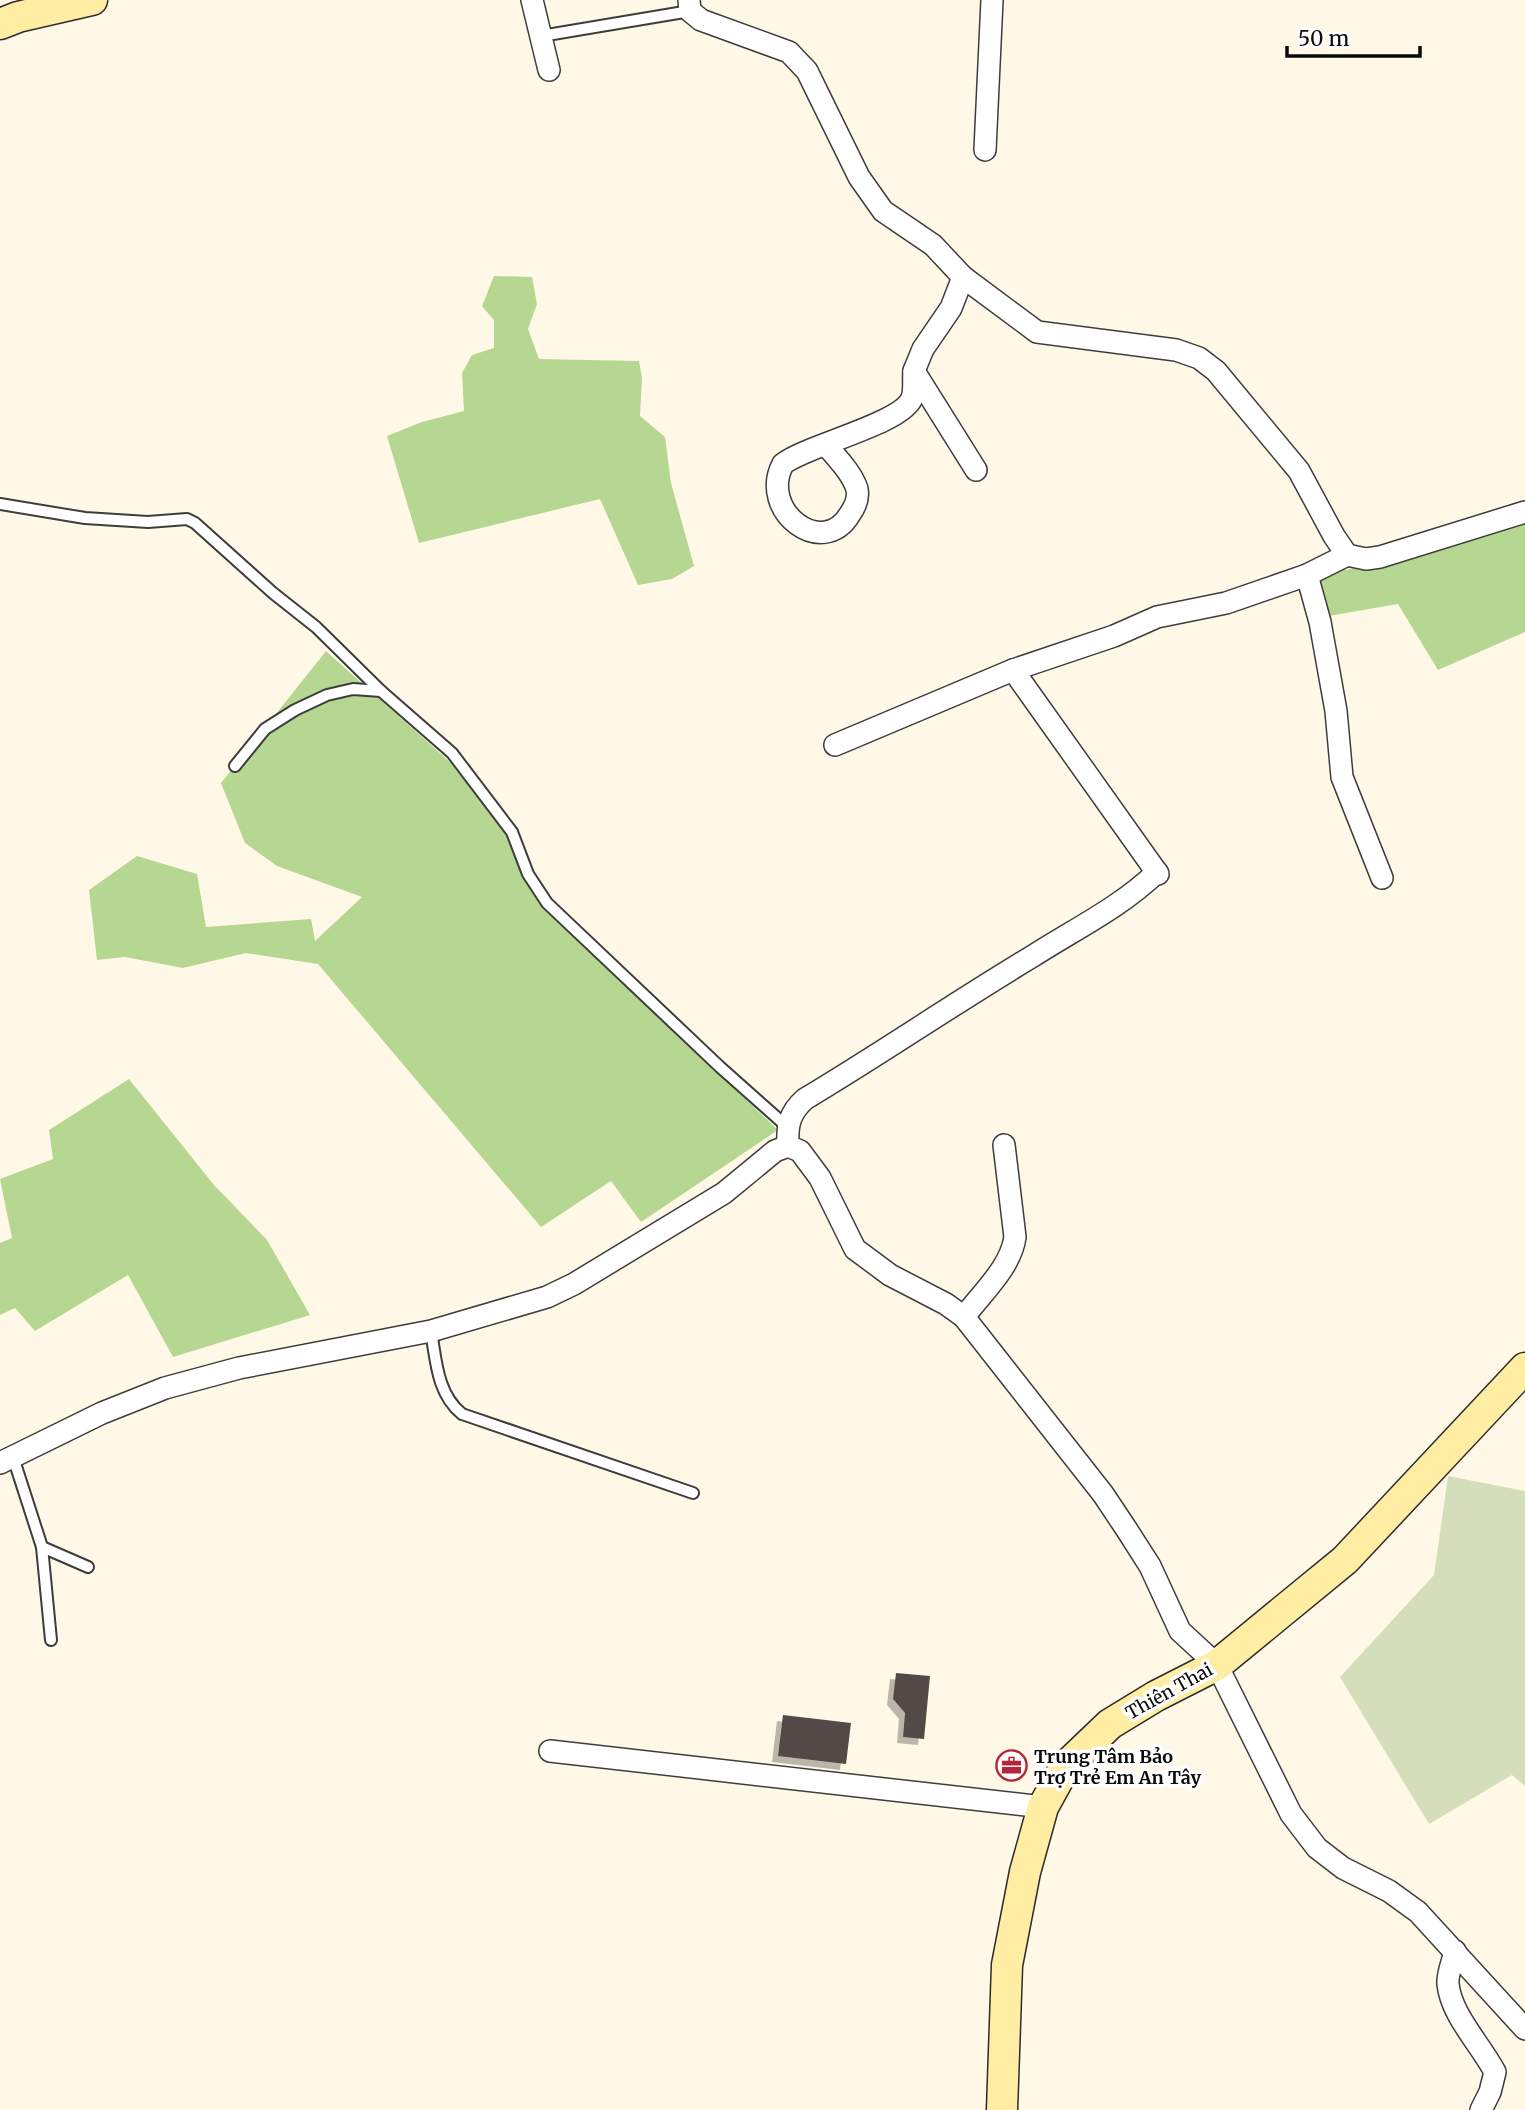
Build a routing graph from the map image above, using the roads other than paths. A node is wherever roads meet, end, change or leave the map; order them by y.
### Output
1 (92, 0) edge
2 (532, 0) edge
3 (992, 0) edge
4 (689, 5) edge
5 (0, 24) edge
6 (541, 36) junction
7 (549, 70) dead end
8 (985, 150) dead end
9 (963, 277) junction
10 (914, 371) junction
11 (826, 445) dead end
12 (976, 470) dead end
13 (0, 504) edge
14 (1525, 512) edge
15 (1347, 555) junction
16 (1307, 575) junction
17 (1013, 670) junction
18 (381, 691) junction
19 (835, 745) dead end
20 (235, 766) dead end
21 (1382, 878) dead end
22 (788, 1139) junction
23 (1004, 1144) dead end
24 (964, 1317) junction
25 (431, 1331) junction
26 (1525, 1368) edge
27 (7, 1460) edge
28 (693, 1493) dead end
29 (42, 1547) junction
30 (88, 1567) dead end
31 (51, 1640) dead end
32 (1217, 1665) junction
33 (550, 1751) dead end
34 (1044, 1807) junction
35 (1455, 1951) junction
36 (1525, 2029) edge
37 (1002, 2110) edge
38 (1481, 2110) edge

1 - 5 street
2 - 6 street
3 - 8 street
4 - 6 lane
4 - 9 street
6 - 7 street
9 - 10 street
9 - 15 street
10 - 11 street
10 - 12 street
13 - 18 lane
14 - 15 street
15 - 16 street
16 - 17 street
16 - 21 street
17 - 19 street
17 - 22 street
18 - 20 lane
18 - 22 lane
22 - 24 street
22 - 25 street
23 - 24 street
24 - 32 street
25 - 27 street
25 - 28 lane
26 - 32 street, Thiên Thai
27 - 29 lane
29 - 30 lane
29 - 31 lane
32 - 34 street, Thiên Thai
32 - 35 street
33 - 34 street
34 - 37 street, Thiên Thai
35 - 36 street
35 - 38 street

